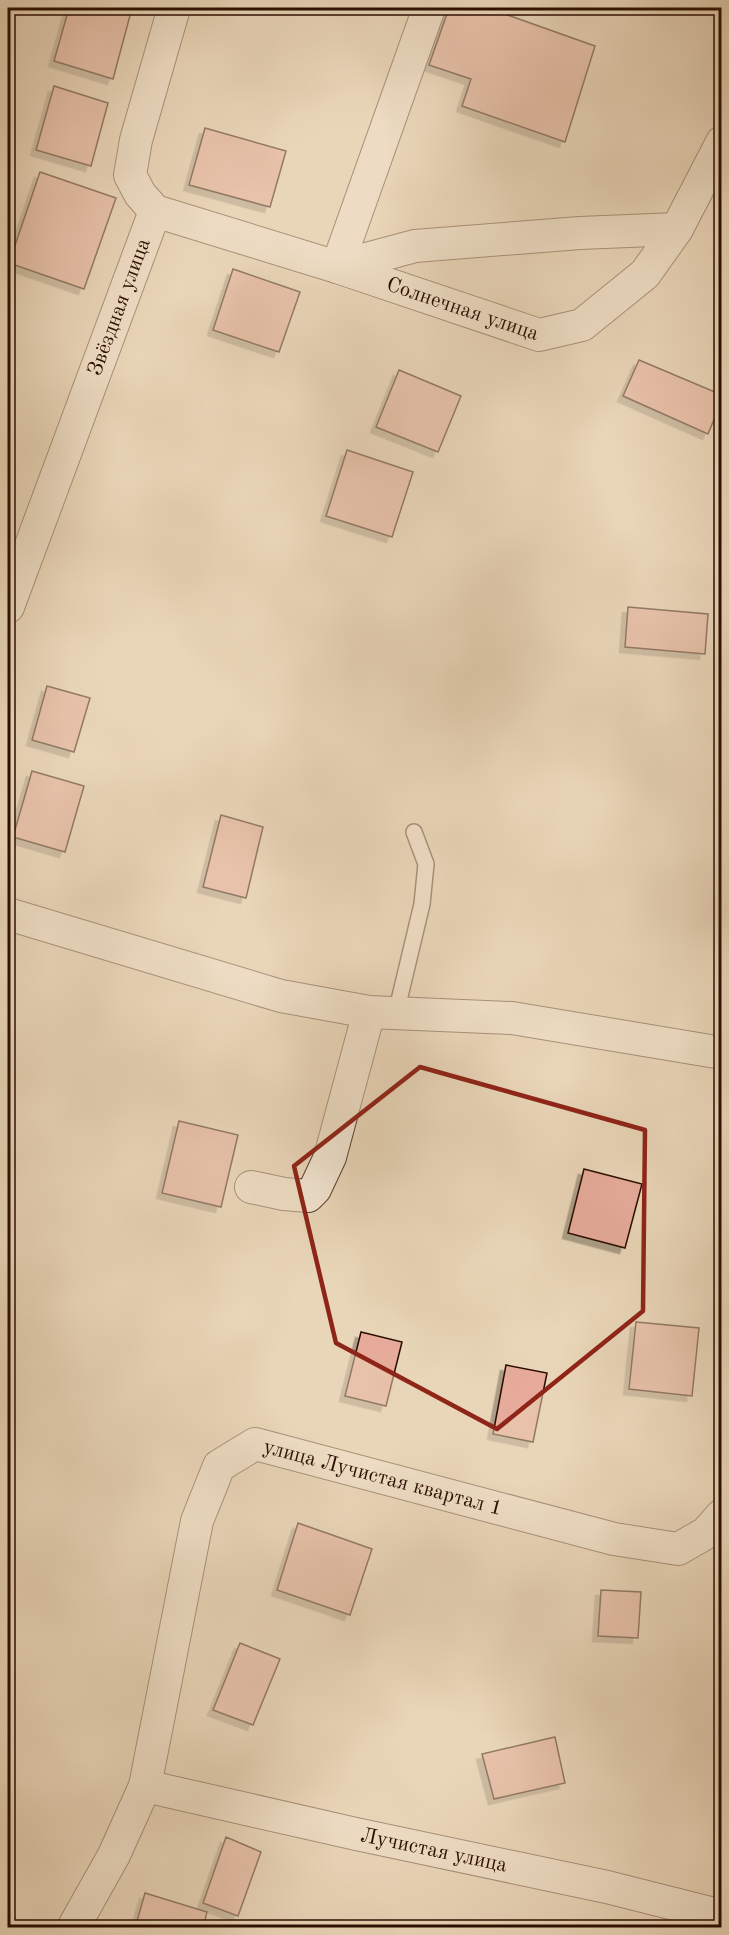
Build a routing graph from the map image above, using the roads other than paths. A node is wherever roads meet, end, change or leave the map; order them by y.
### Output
1 (174, 8) edge
2 (429, 8) edge
3 (722, 142) edge
4 (155, 211) junction
5 (677, 230) junction
6 (337, 267) junction
7 (8, 607) edge
8 (414, 832) dead end
9 (8, 914) edge
10 (382, 1013) junction
11 (722, 1053) edge
12 (251, 1187) dead end
13 (722, 1515) edge
14 (145, 1786) junction
15 (722, 1916) edge
16 (73, 1928) edge

1 - 4 street, Звёздная улица
2 - 6 street
3 - 5 street, Солнечная улица
4 - 6 street, Солнечная улица
4 - 7 street, Звёздная улица
5 - 6 street
5 - 6 street, Солнечная улица
8 - 10 lane
9 - 10 street
10 - 11 street
10 - 12 street
13 - 14 street, улица Лучистая квартал 1
14 - 15 street, Лучистая улица
14 - 16 street

